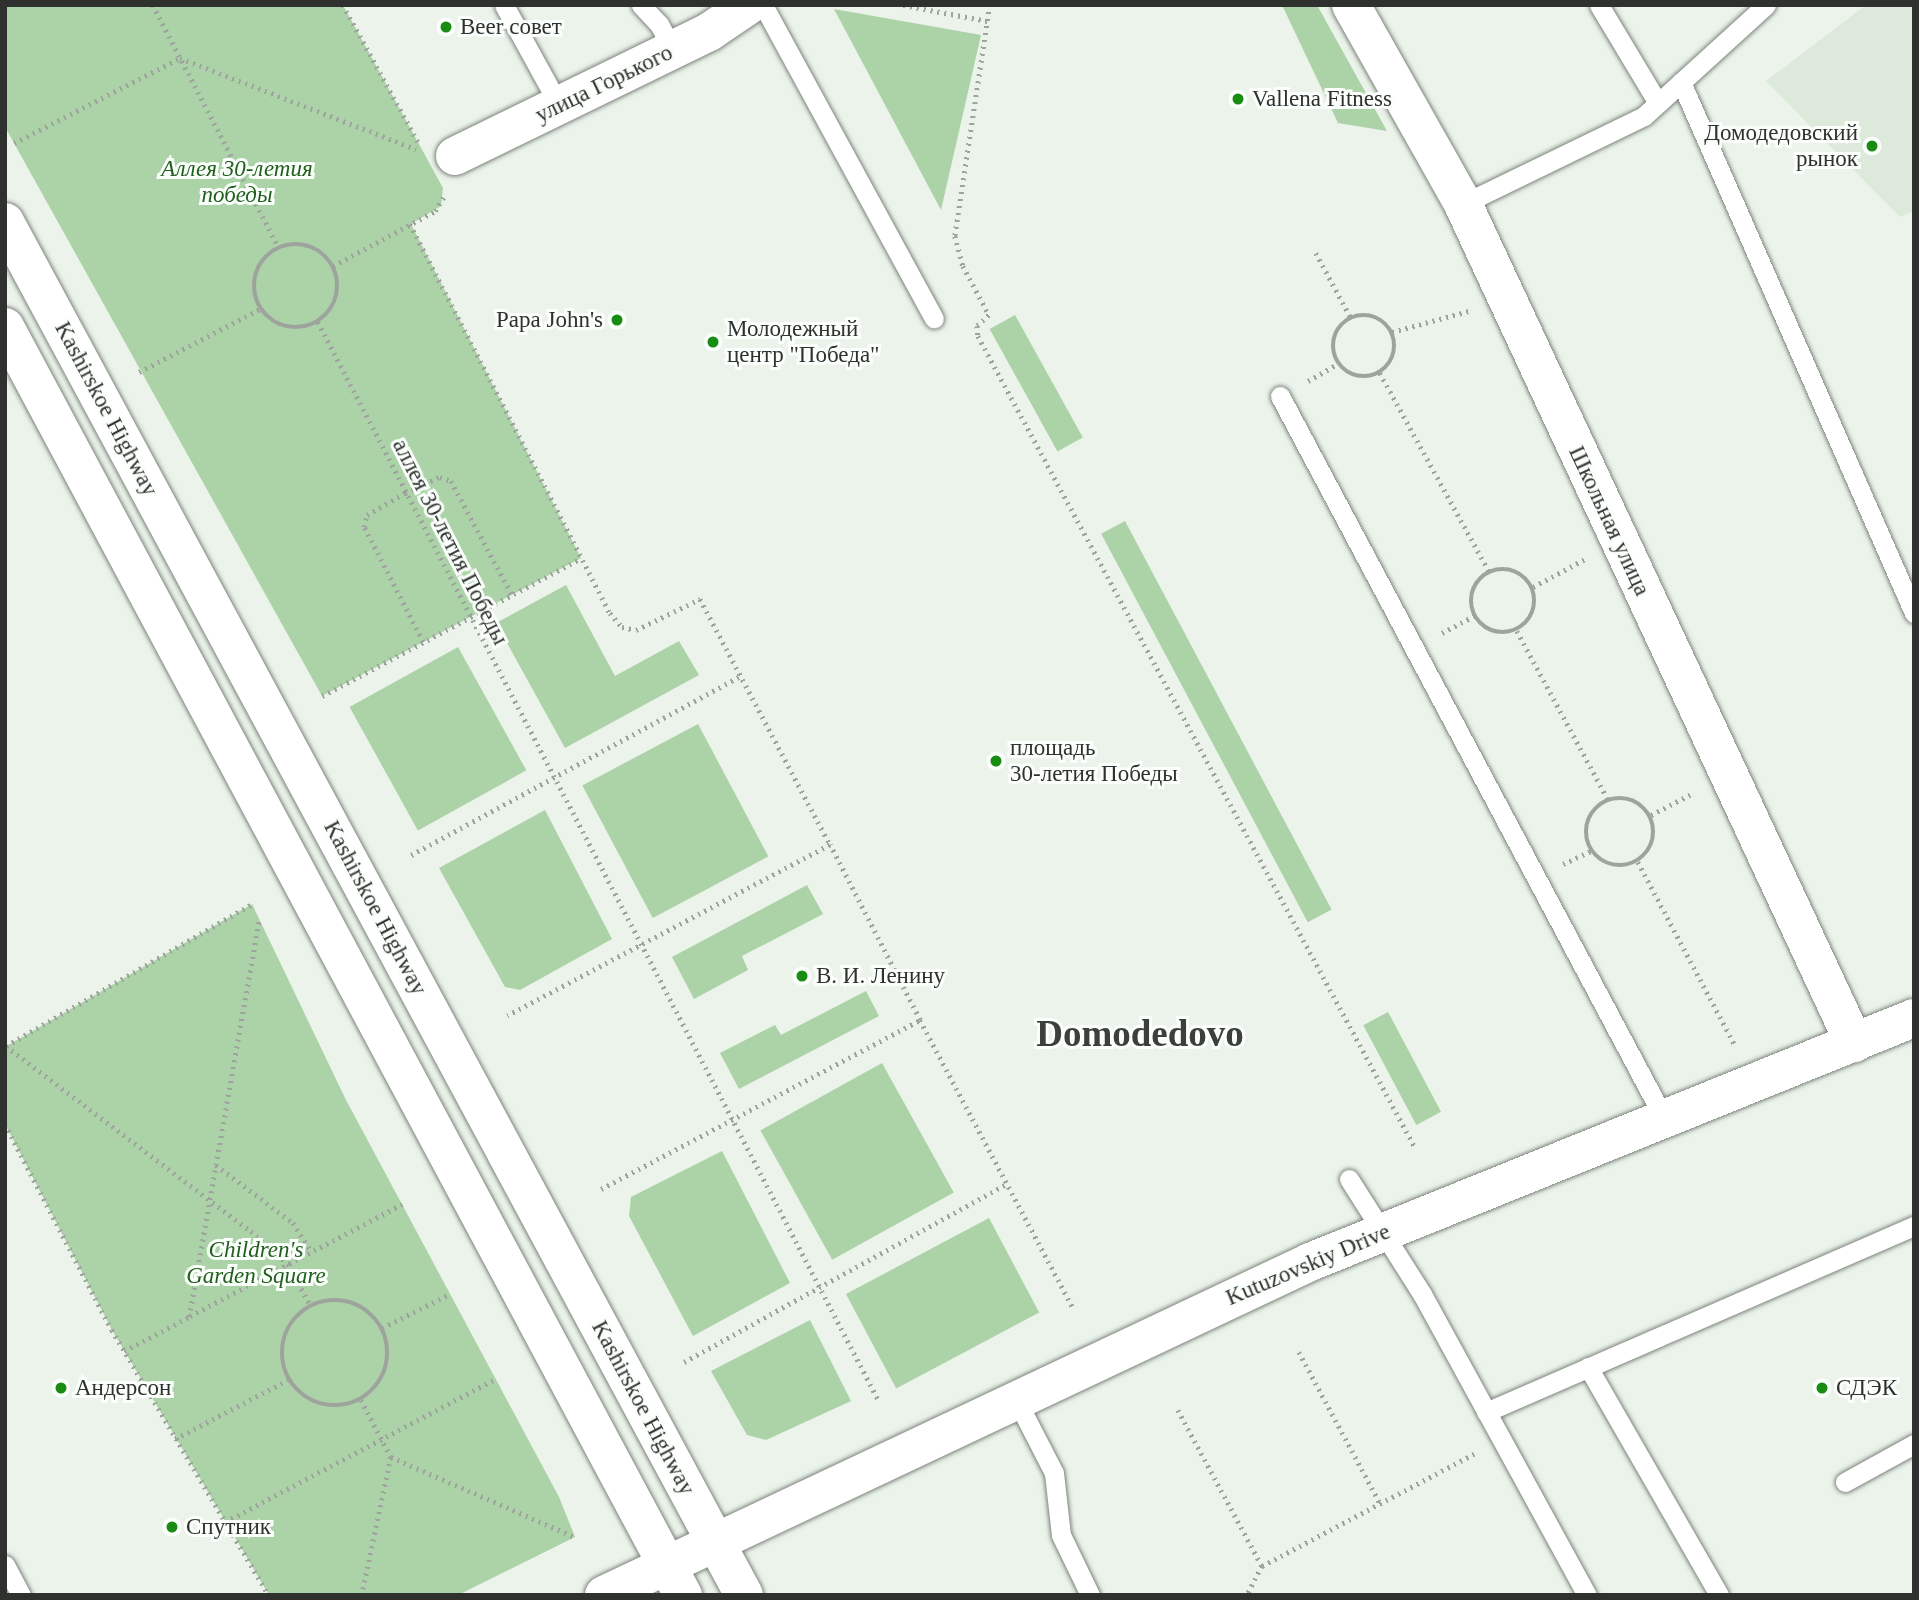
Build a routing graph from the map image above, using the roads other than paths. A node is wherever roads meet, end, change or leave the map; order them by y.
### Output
1 (504, 5) edge
2 (641, 5) edge
3 (749, 5) edge
4 (763, 5) edge
5 (1351, 5) edge
6 (1598, 5) edge
7 (1766, 5) edge
8 (673, 50) junction
9 (1681, 82) junction
10 (1658, 103) junction
11 (559, 105) junction
12 (455, 156) road end
13 (1463, 204) junction
14 (5, 222) edge
15 (934, 318) dead end
16 (5, 327) edge
17 (1280, 396) dead end
18 (1914, 613) edge
19 (1914, 1018) edge
20 (1854, 1043) junction
21 (1665, 1120) junction
22 (1349, 1179) dead end
23 (1914, 1226) edge
24 (1384, 1232) junction
25 (1588, 1367) junction
26 (1016, 1399) junction
27 (1486, 1412) junction
28 (1914, 1444) edge
29 (1845, 1482) dead end
30 (716, 1544) junction
31 (5, 1565) edge
32 (675, 1580) edge
33 (21, 1595) edge
34 (604, 1595) edge
35 (744, 1595) edge
36 (1090, 1595) edge
37 (1587, 1595) edge
38 (1719, 1595) edge

1 - 11 lane
2 - 8 lane
3 - 8 street, улица Горького
4 - 15 lane
5 - 13 street, Школьная улица
6 - 10 lane
7 - 9 lane
8 - 11 street, улица Горького
9 - 10 lane
9 - 18 lane
10 - 13 lane
11 - 12 street, улица Горького
13 - 20 street, Школьная улица
14 - 30 street, Kashirskoe Highway
16 - 32 street
17 - 21 lane
19 - 20 street, Kutuzovskiy Drive
20 - 21 street, Kutuzovskiy Drive
21 - 24 street, Kutuzovskiy Drive
22 - 24 lane
23 - 25 lane
24 - 26 street, Kutuzovskiy Drive
24 - 27 lane
25 - 27 lane
25 - 38 lane
26 - 30 street, Kutuzovskiy Drive
26 - 36 lane
27 - 37 lane
28 - 29 lane
30 - 32 street, Kutuzovskiy Drive
30 - 35 street, Kashirskoe Highway
31 - 33 lane
32 - 34 street

